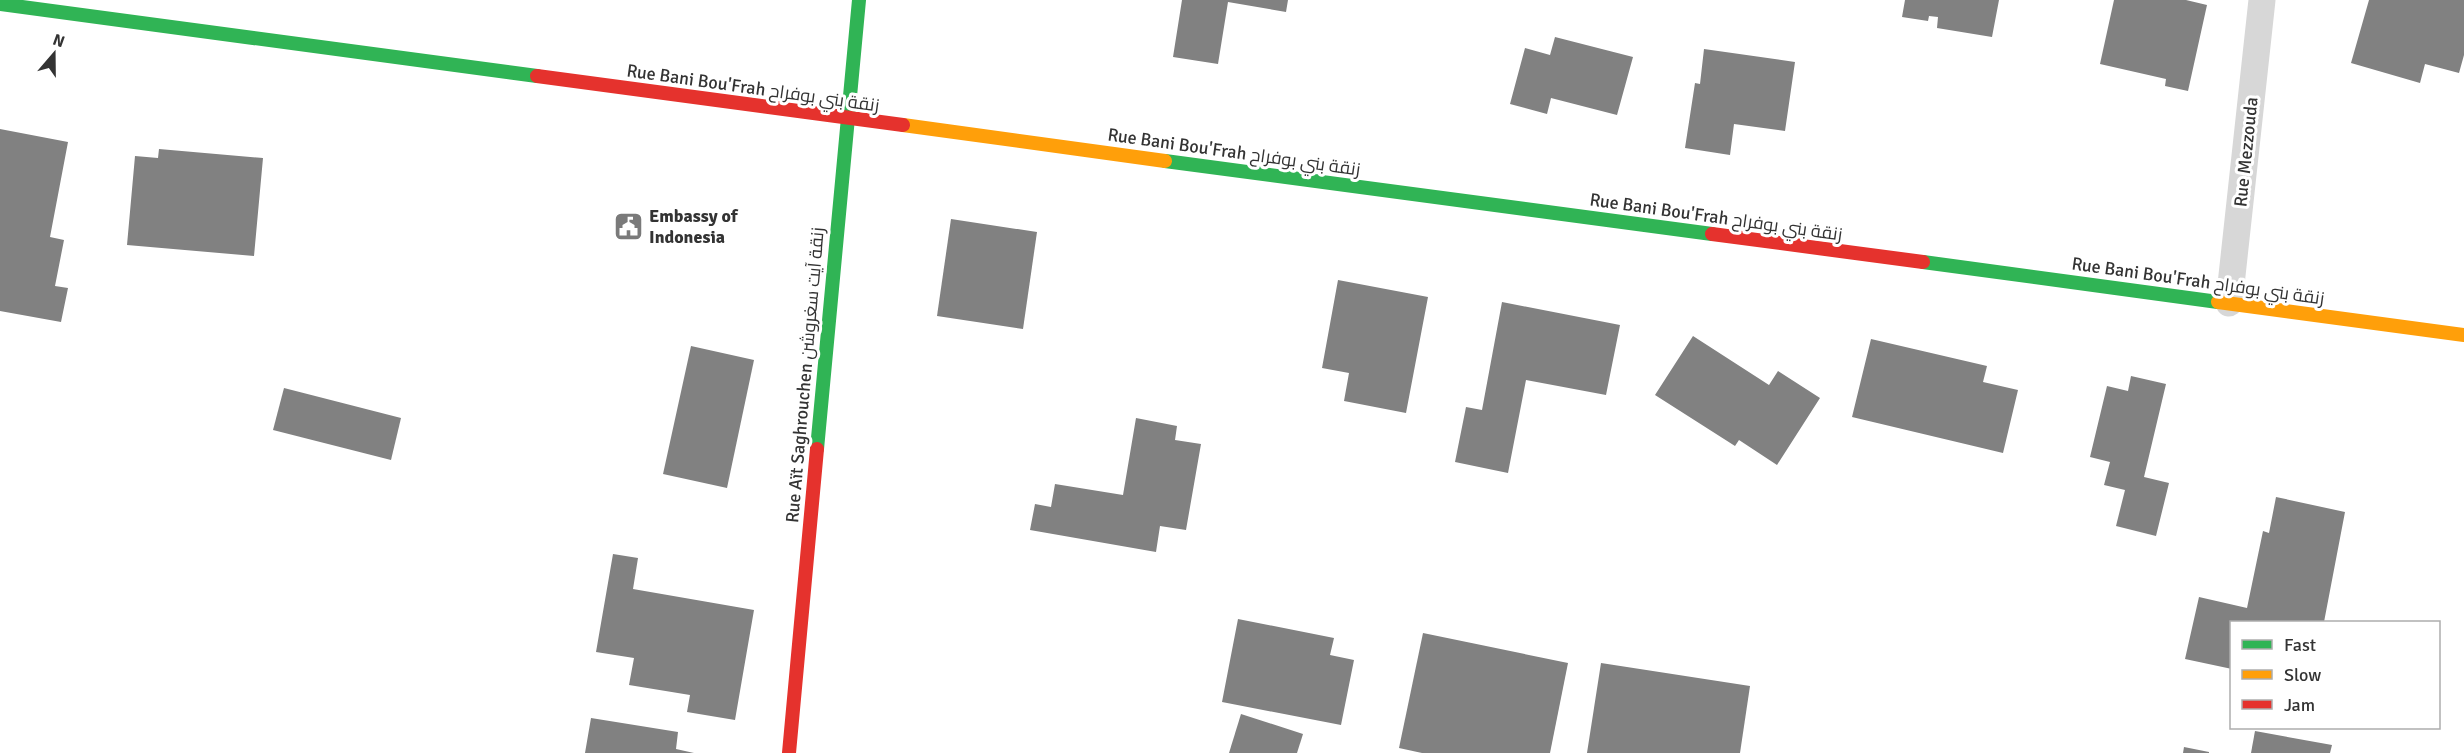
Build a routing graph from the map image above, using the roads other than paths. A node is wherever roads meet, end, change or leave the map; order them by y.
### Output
1 (860, 0) edge
2 (2262, 0) edge
3 (0, 4) edge
4 (847, 119) junction
5 (2229, 303) junction
6 (2464, 335) edge
7 (789, 753) edge

1 - 4 street, Rue Aït Saghrouchen زنقة آيت سغروشن
2 - 5 street, Rue Mezzouda
3 - 4 street, Rue Bani Bou'Frah زنقة بني بوفراح
4 - 5 street, Rue Bani Bou'Frah زنقة بني بوفراح
4 - 7 street, Rue Aït Saghrouchen زنقة آيت سغروشن
5 - 6 street, Rue Bani Bou'Frah زنقة بني بوفراح

